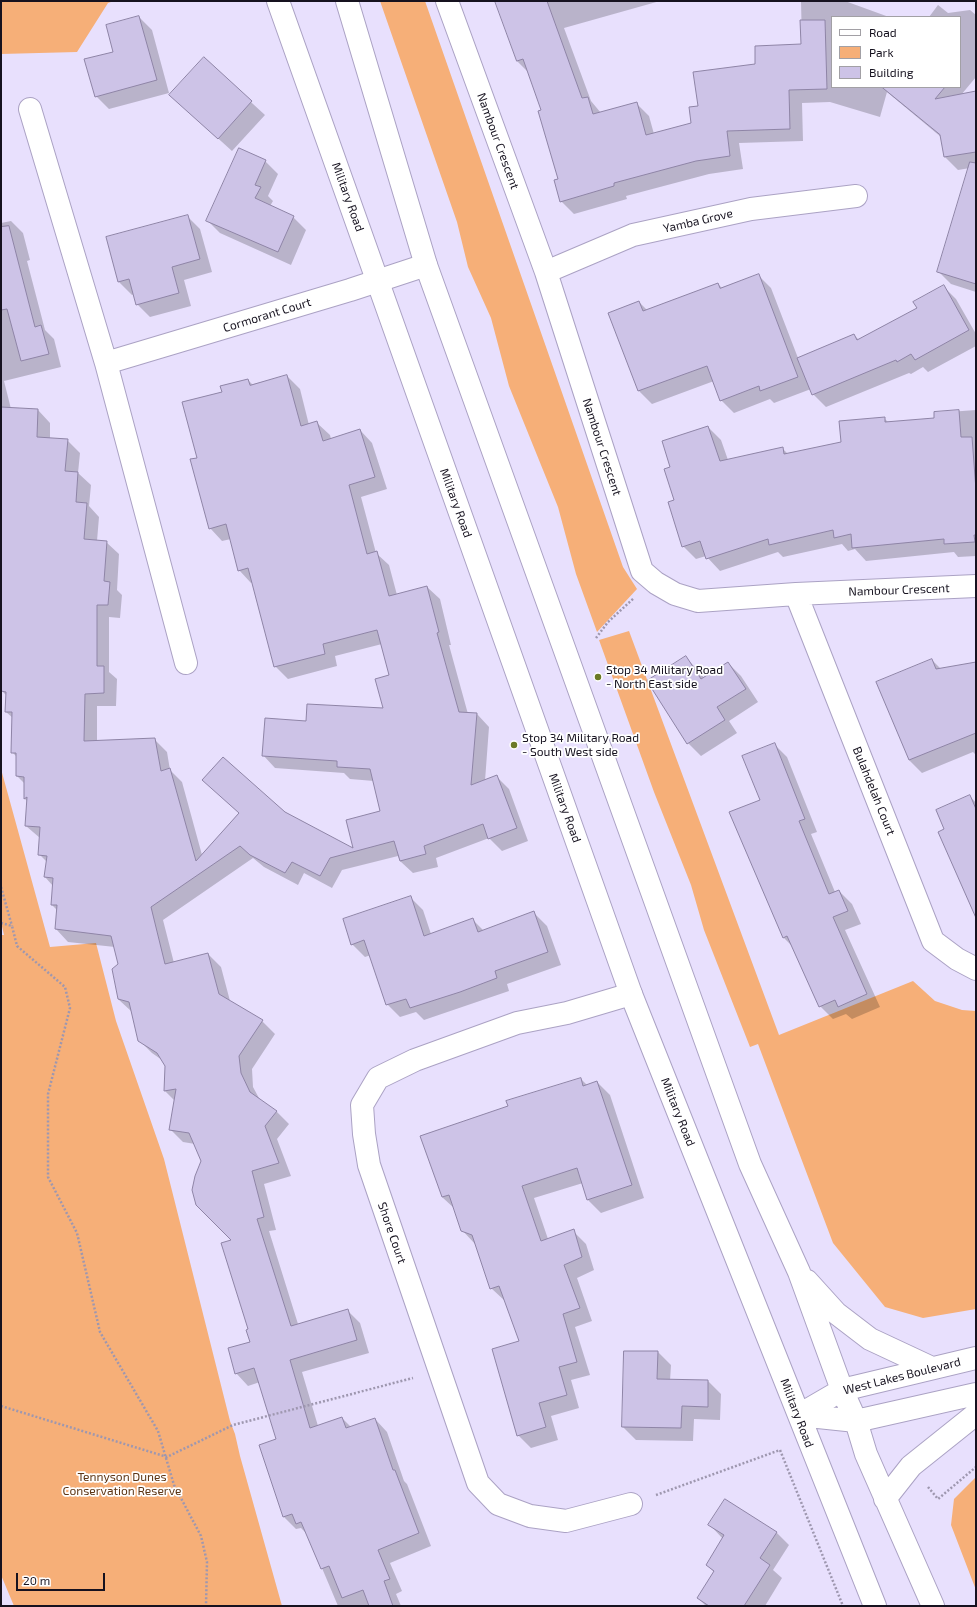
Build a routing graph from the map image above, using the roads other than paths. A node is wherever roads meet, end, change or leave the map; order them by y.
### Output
1 (278, 1) edge
2 (348, 1) edge
3 (447, 1) edge
4 (30, 109) dead end
5 (856, 196) dead end
6 (426, 265) junction
7 (546, 272) junction
8 (378, 281) junction
9 (106, 363) junction
10 (976, 586) edge
11 (796, 594) junction
12 (186, 663) dead end
13 (976, 969) edge
14 (631, 994) junction
15 (799, 1272) junction
16 (976, 1358) edge
17 (932, 1368) junction
18 (842, 1390) junction
19 (976, 1394) edge
20 (976, 1414) edge
21 (799, 1415) junction
22 (856, 1421) junction
23 (885, 1499) junction
24 (631, 1504) road end
25 (875, 1606) edge
26 (933, 1606) edge

1 - 8 main road, Military Road
2 - 6 main road
3 - 7 main road, Nambour Crescent
4 - 9 main road
5 - 7 main road, Yamba Grove
6 - 8 main road, Cormorant Court
6 - 15 main road
7 - 11 main road, Nambour Crescent
8 - 9 main road, Cormorant Court
8 - 14 main road, Military Road
9 - 12 main road
10 - 11 main road, Nambour Crescent
11 - 13 main road, Bulahdelah Court
14 - 21 main road, Military Road
14 - 24 main road, Shore Court
15 - 17 main road
15 - 18 main road
16 - 17 main road, West Lakes Boulevard
17 - 18 main road, West Lakes Boulevard
18 - 21 main road, West Lakes Boulevard
18 - 22 main road
19 - 22 main road
20 - 23 main road
21 - 22 main road
21 - 25 main road, Military Road
22 - 23 main road
23 - 26 main road

